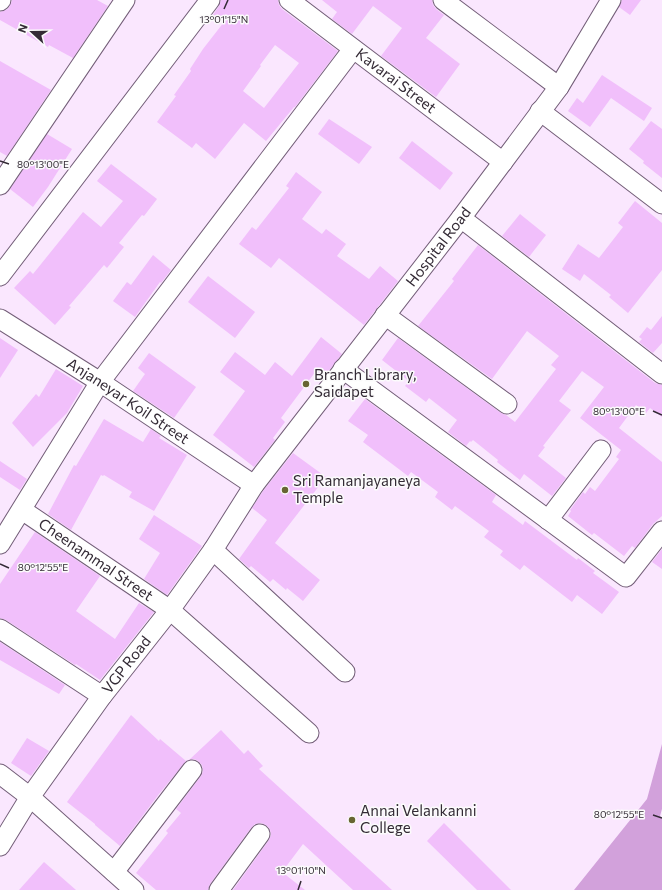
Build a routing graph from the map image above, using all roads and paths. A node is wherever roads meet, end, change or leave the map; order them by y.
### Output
1 (124, 0) edge
2 (210, 0) edge
3 (289, 0) edge
4 (443, 0) edge
5 (610, 0) edge
6 (353, 49) junction
7 (559, 87) junction
8 (540, 112) junction
9 (503, 162) junction
10 (0, 185) edge
11 (662, 204) edge
12 (461, 218) junction
13 (0, 276) edge
14 (385, 315) junction
15 (0, 319) edge
16 (344, 369) junction
17 (662, 374) edge
18 (100, 382) junction
19 (506, 404) dead end
20 (601, 450) dead end
21 (254, 485) junction
22 (22, 510) junction
23 (548, 520) junction
24 (662, 530) edge
25 (0, 544) edge
26 (213, 550) junction
27 (170, 610) junction
28 (0, 629) edge
29 (345, 672) dead end
30 (102, 696) junction
31 (309, 733) dead end
32 (192, 770) dead end
33 (0, 774) edge
34 (30, 797) junction
35 (260, 834) dead end
36 (0, 846) edge
37 (114, 872) junction
38 (134, 890) edge
39 (219, 890) edge

1 - 10 street
2 - 13 street
3 - 6 street, Kavarai Street
4 - 7 street
5 - 7 street, Hospital Road
6 - 9 street, Kavarai Street
6 - 18 street
7 - 8 street, Hospital Road
8 - 9 street, Hospital Road
8 - 11 street
9 - 12 street, Hospital Road
12 - 14 street, Hospital Road
12 - 17 street
14 - 16 street, Hospital Road
14 - 19 street
15 - 18 street, Anjaneyar Koil Street
16 - 21 street, Hospital Road
16 - 23 street
18 - 21 street, Anjaneyar Koil Street
18 - 22 street
20 - 23 street
21 - 26 street, VGP Road
22 - 25 street
22 - 27 street, Cheenammal Street
23 - 24 street
26 - 27 street, VGP Road
26 - 29 street
27 - 30 street, VGP Road
27 - 31 street, Cheenammal Street
28 - 30 street
30 - 34 street, VGP Road
32 - 37 street
33 - 34 street
34 - 36 street, VGP Road
34 - 37 street
35 - 39 street
37 - 38 street

